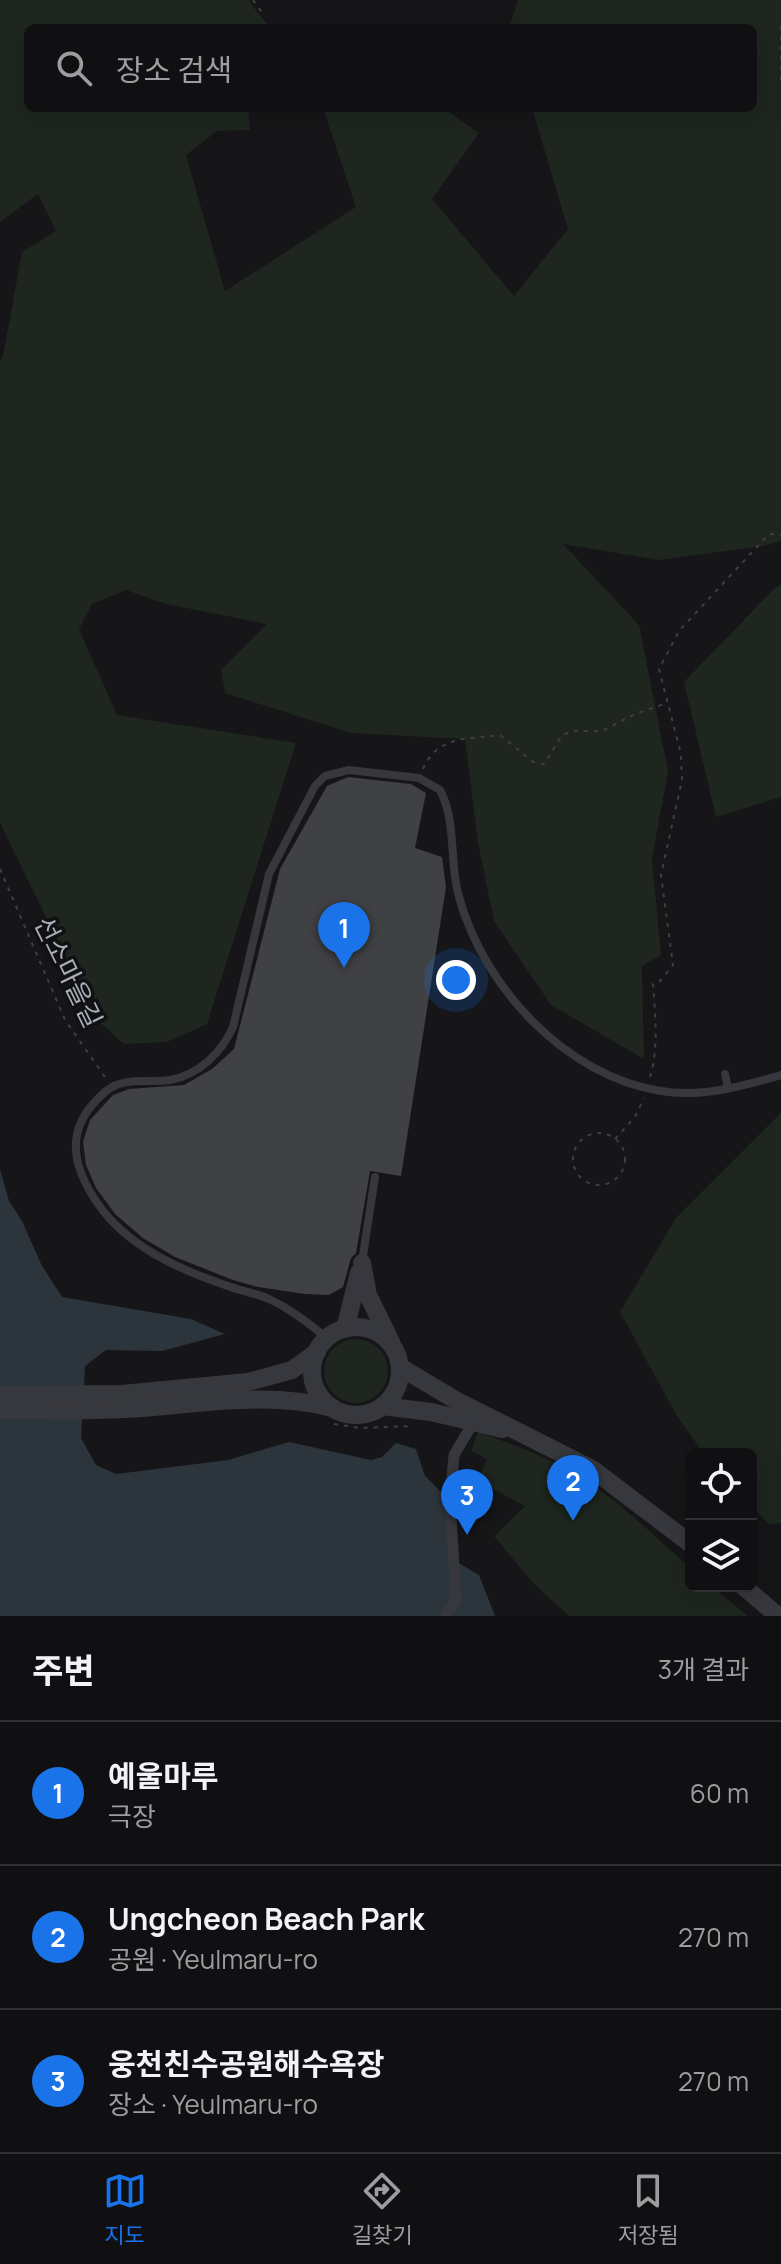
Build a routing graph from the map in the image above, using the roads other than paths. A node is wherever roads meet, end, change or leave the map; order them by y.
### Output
1 (725, 1074) dead end
2 (781, 1075) edge
3 (728, 1088) junction
4 (375, 1177) dead end
5 (362, 1263) junction
6 (345, 1329) junction
7 (322, 1345) junction
8 (393, 1347) junction
9 (400, 1367) junction
10 (0, 1395) edge
11 (123, 1402) junction
12 (382, 1406) junction
13 (333, 1408) junction
14 (0, 1410) edge
15 (473, 1423) junction
16 (531, 1437) junction
17 (685, 1539) edge
18 (750, 1592) edge
19 (446, 1616) edge
20 (778, 1616) edge

1 - 3 lane
2 - 3 lane
3 - 7 lane
4 - 5 lane
5 - 6 street
5 - 8 street
6 - 7 street
6 - 8 street
7 - 11 street
7 - 13 street
8 - 9 street
9 - 12 street
9 - 16 street
10 - 11 street
11 - 13 street
11 - 14 street
12 - 13 street
12 - 15 street
15 - 16 street
15 - 19 street
16 - 17 street
18 - 20 street

